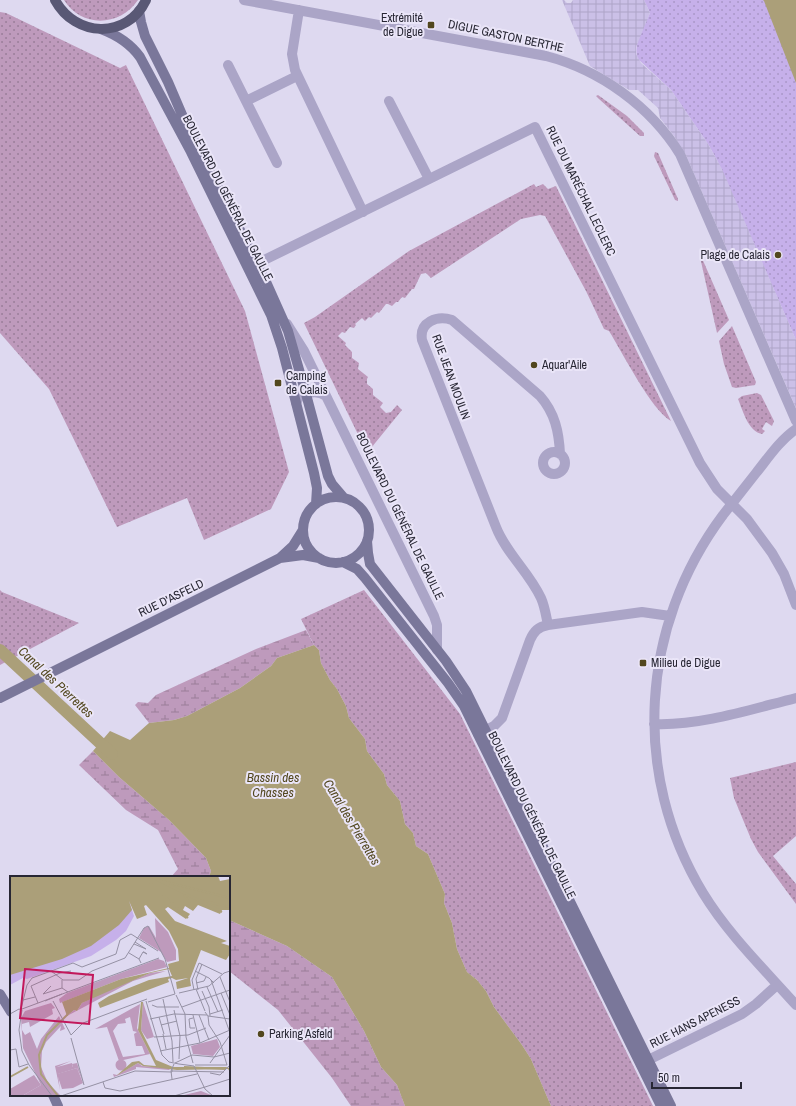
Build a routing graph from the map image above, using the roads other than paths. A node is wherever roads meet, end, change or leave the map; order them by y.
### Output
1 (54, 0) edge
2 (244, 0) edge
3 (145, 3) edge
4 (299, 10) junction
5 (101, 29) junction
6 (228, 65) dead end
7 (297, 76) junction
8 (246, 101) junction
9 (389, 101) dead end
10 (277, 163) dead end
11 (429, 179) junction
12 (363, 212) junction
13 (253, 266) junction
14 (282, 318) junction
15 (306, 394) junction
16 (326, 396) junction
17 (296, 403) junction
18 (796, 421) edge
19 (796, 429) edge
20 (560, 454) dead end
21 (344, 498) junction
22 (316, 504) junction
23 (731, 504) junction
24 (303, 530) junction
25 (367, 541) junction
26 (280, 558) junction
27 (319, 558) junction
28 (343, 562) junction
29 (796, 605) edge
30 (670, 616) junction
31 (548, 625) junction
32 (437, 650) junction
33 (0, 698) edge
34 (796, 698) edge
35 (654, 724) junction
36 (482, 732) junction
37 (777, 984) junction
38 (0, 994) edge
39 (796, 1005) edge
40 (10, 1010) edge
41 (644, 1062) junction
42 (53, 1096) edge
43 (58, 1106) edge
44 (661, 1106) edge
45 (671, 1106) edge

1 - 5 main road
2 - 4 street, DIGUE GASTON BERTHE
3 - 5 main road
3 - 13 street, BOULEVARD DU GÉNÉRAL DE GAULLE
4 - 7 street
4 - 18 street, DIGUE GASTON BERTHE
5 - 13 street, BOULEVARD DU GÉNÉRAL DE GAULLE
6 - 8 street
7 - 8 street
7 - 12 street
8 - 10 street
9 - 11 street
11 - 12 street, RUE DU MARÉCHAL LECLERC
11 - 23 street, RUE DU MARÉCHAL LECLERC
12 - 13 street, RUE DU MARÉCHAL LECLERC
13 - 14 street, BOULEVARD DU GÉNÉRAL DE GAULLE
13 - 17 street, BOULEVARD DU GÉNÉRAL DE GAULLE
14 - 15 street, BOULEVARD DU GÉNÉRAL DE GAULLE
14 - 16 street, BOULEVARD DU GÉNÉRAL DE GAULLE
15 - 16 street
15 - 17 street
15 - 21 street, BOULEVARD DU GÉNÉRAL DE GAULLE
16 - 32 street, BOULEVARD DU GÉNÉRAL DE GAULLE
17 - 22 street, BOULEVARD DU GÉNÉRAL DE GAULLE
19 - 23 street
20 - 31 street, RUE JEAN MOULIN
21 - 22 street
21 - 25 street
22 - 24 street
23 - 29 street
23 - 30 street
24 - 26 street, RUE D'ASFELD
24 - 27 street
25 - 28 street
25 - 32 street, BOULEVARD DU GÉNÉRAL DE GAULLE
26 - 27 street, RUE D'ASFELD
26 - 33 street, RUE D'ASFELD
27 - 28 street
28 - 36 street, BOULEVARD DU GÉNÉRAL DE GAULLE
30 - 31 street
30 - 35 street
31 - 36 street
32 - 36 street, BOULEVARD DU GÉNÉRAL DE GAULLE
34 - 35 street
35 - 37 street
36 - 41 street, BOULEVARD DU GÉNÉRAL DE GAULLE
37 - 39 street
37 - 41 street, RUE HANS APENESS
38 - 40 street
41 - 44 street, BOULEVARD DU GÉNÉRAL DE GAULLE
41 - 45 street, BOULEVARD DU GÉNÉRAL DE GAULLE
42 - 43 street

